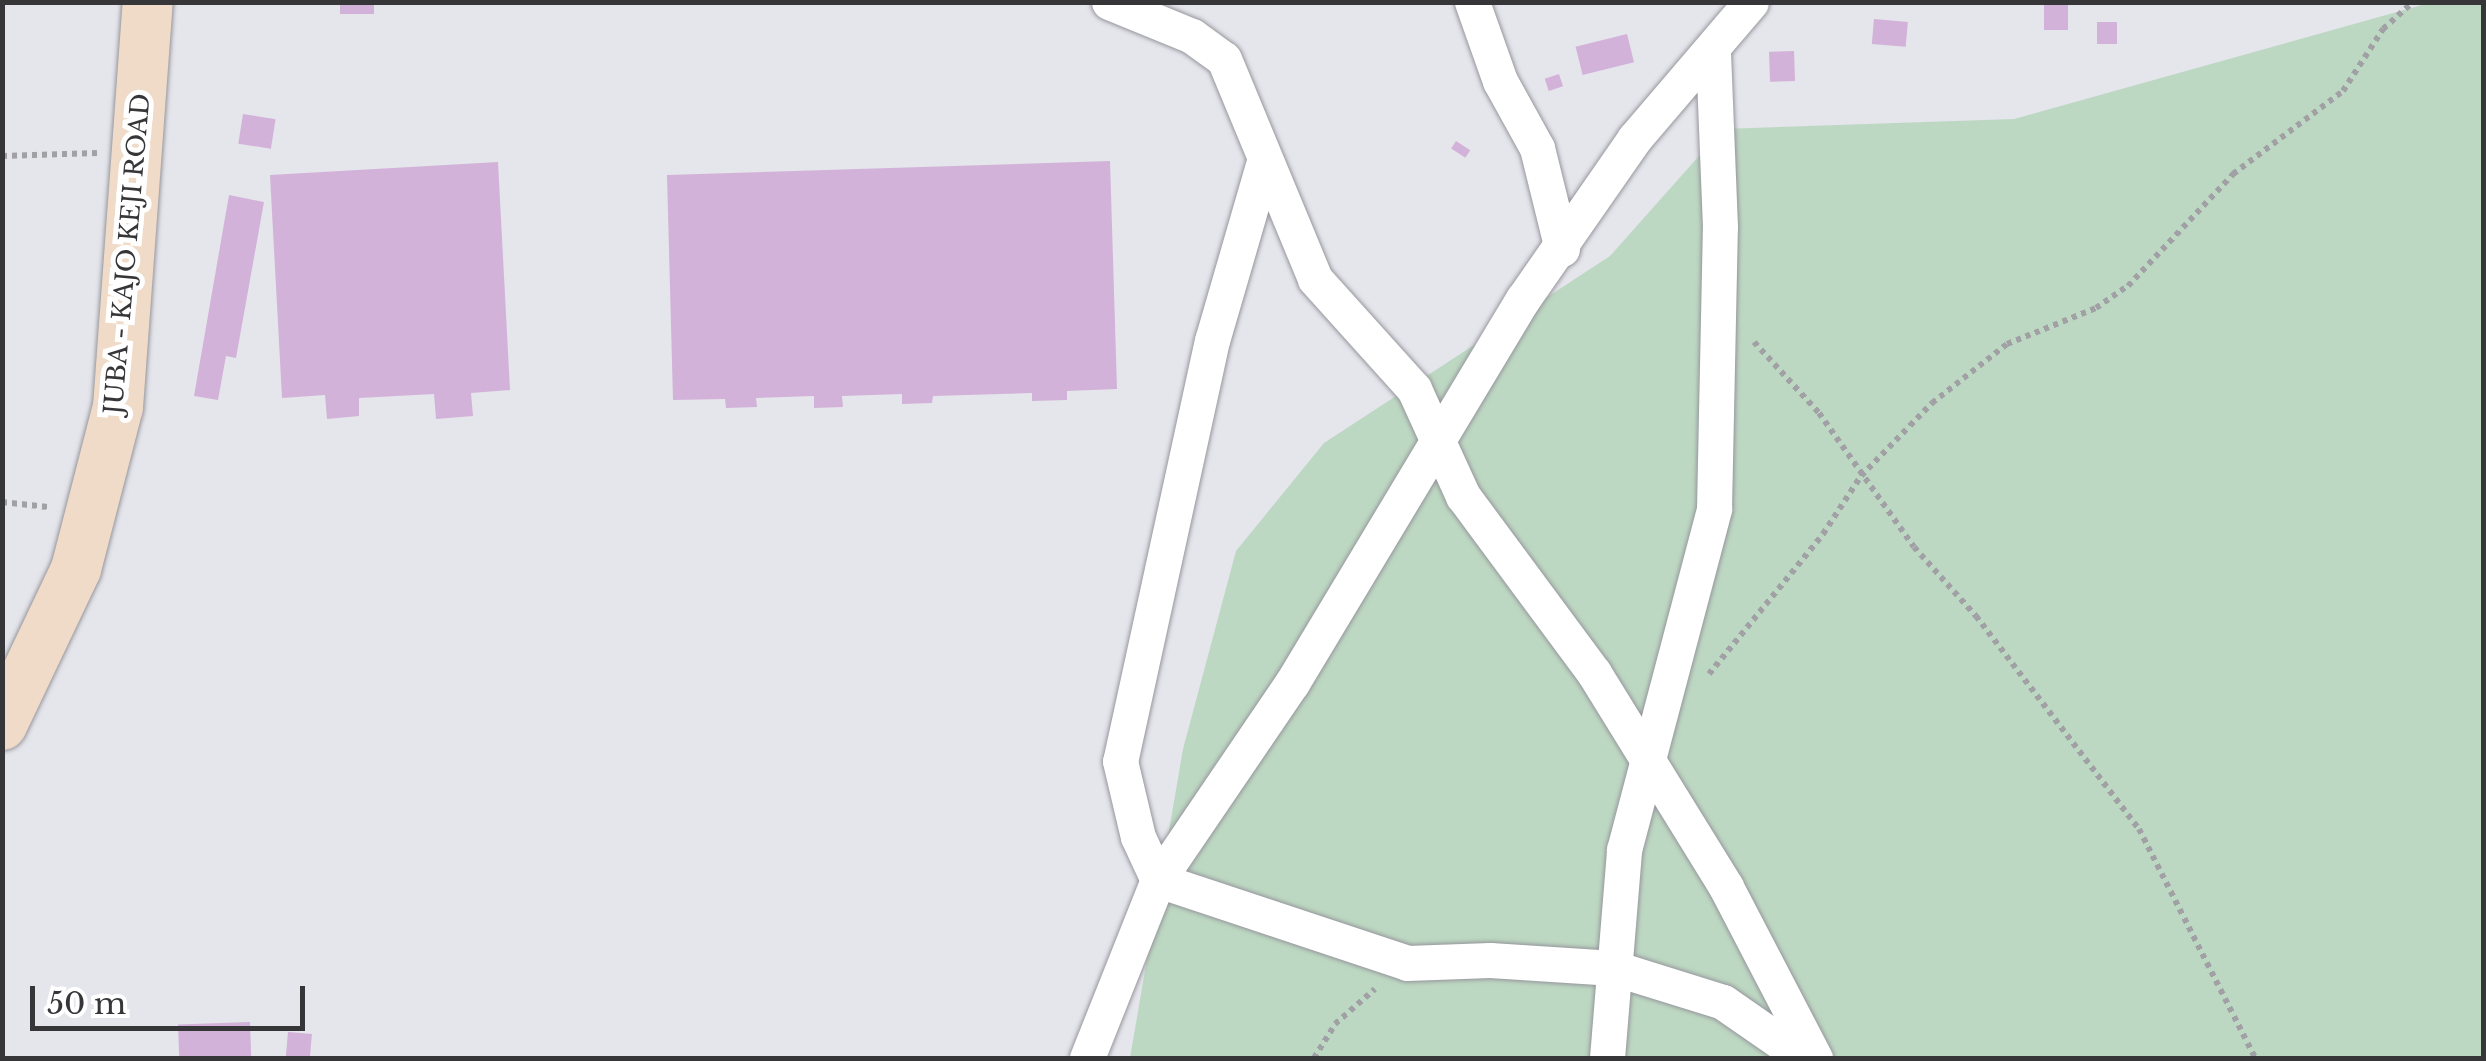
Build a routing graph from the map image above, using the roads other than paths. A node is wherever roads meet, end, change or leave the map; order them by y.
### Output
1 (148, 2) edge
2 (1109, 2) edge
3 (1472, 2) edge
4 (1751, 2) edge
5 (1713, 52) junction
6 (1263, 165) junction
7 (1562, 249) junction
8 (1436, 438) junction
9 (2, 725) edge
10 (1645, 764) junction
11 (1158, 880) junction
12 (1614, 968) junction
13 (1087, 1058) edge
14 (1607, 1058) edge
15 (1804, 1058) edge
16 (1816, 1058) edge

1 - 9 main road, JUBA - KAJO KEJI ROAD
2 - 6 street
3 - 7 street
4 - 5 street
5 - 7 street
5 - 10 street
6 - 8 street
6 - 11 street
7 - 8 street
8 - 10 street
8 - 11 street
10 - 12 street
10 - 16 street
11 - 12 street
11 - 13 street
12 - 14 street
12 - 15 street

